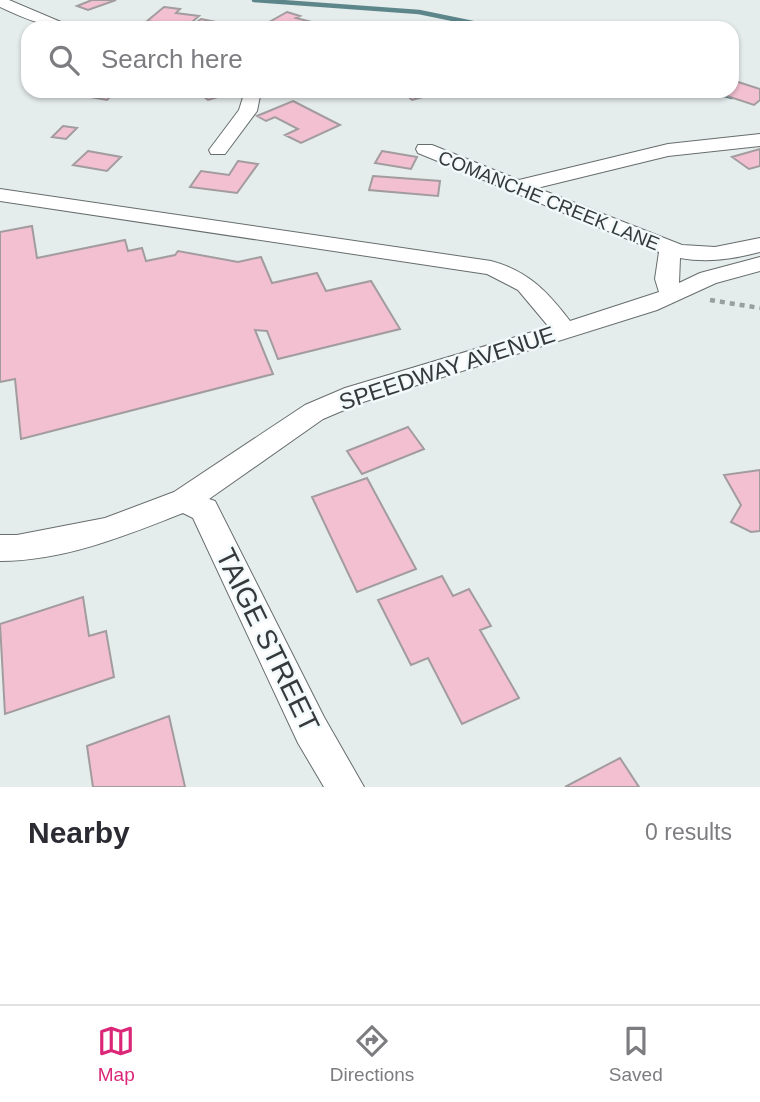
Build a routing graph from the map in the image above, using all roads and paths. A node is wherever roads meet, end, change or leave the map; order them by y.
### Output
1 (0, 1) edge
2 (46, 21) edge
3 (251, 98) edge
4 (760, 140) edge
5 (218, 149) dead end
6 (425, 149) dead end
7 (517, 187) junction
8 (0, 195) edge
9 (760, 245) edge
10 (670, 249) junction
11 (760, 264) edge
12 (671, 294) junction
13 (760, 308) edge
14 (564, 330) junction
15 (184, 500) junction
16 (0, 548) edge
17 (345, 787) edge

1 - 2 street
3 - 5 street
4 - 7 street
6 - 7 street, COMANCHE CREEK LANE
7 - 10 street, COMANCHE CREEK LANE
8 - 14 street
9 - 10 street
10 - 12 street, COMANCHE CREEK LANE
11 - 12 street, SPEEDWAY AVENUE
12 - 13 path
12 - 14 street, SPEEDWAY AVENUE
14 - 15 street, SPEEDWAY AVENUE
15 - 16 street, SPEEDWAY AVENUE
15 - 17 street, TAIGE STREET

